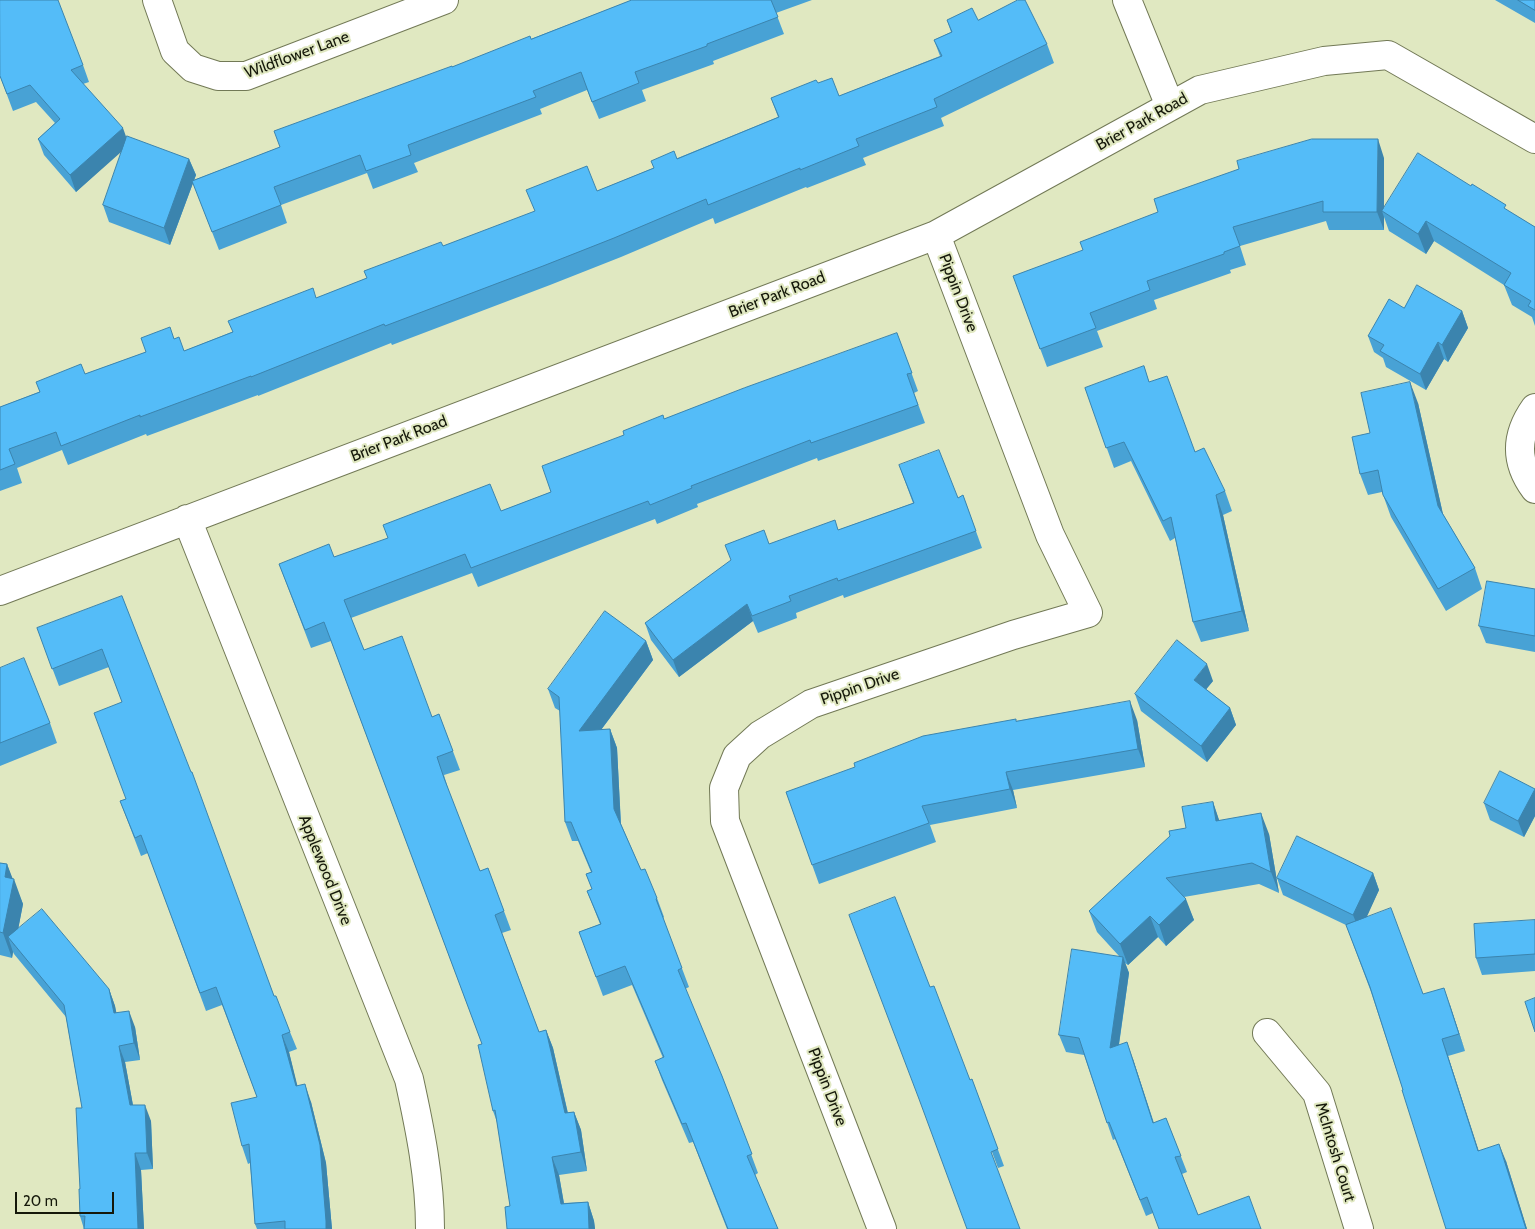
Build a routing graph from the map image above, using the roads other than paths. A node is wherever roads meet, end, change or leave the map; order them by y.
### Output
1 (157, 0) edge
2 (444, 0) edge
3 (1127, 0) edge
4 (1170, 106) junction
5 (1535, 139) edge
6 (936, 235) junction
7 (1535, 408) edge
8 (1535, 489) edge
9 (187, 519) junction
10 (0, 591) edge
11 (1266, 1033) dead end
12 (430, 1229) edge
13 (882, 1229) edge
14 (1359, 1229) edge

1 - 2 street, Wildflower Lane
3 - 4 street
4 - 5 street, Brier Park Road
4 - 6 street, Brier Park Road
6 - 9 street, Brier Park Road
6 - 13 street, Pippin Drive
7 - 8 street
9 - 10 street, Brier Park Road
9 - 12 street, Applewood Drive
11 - 14 street, McIntosh Court

